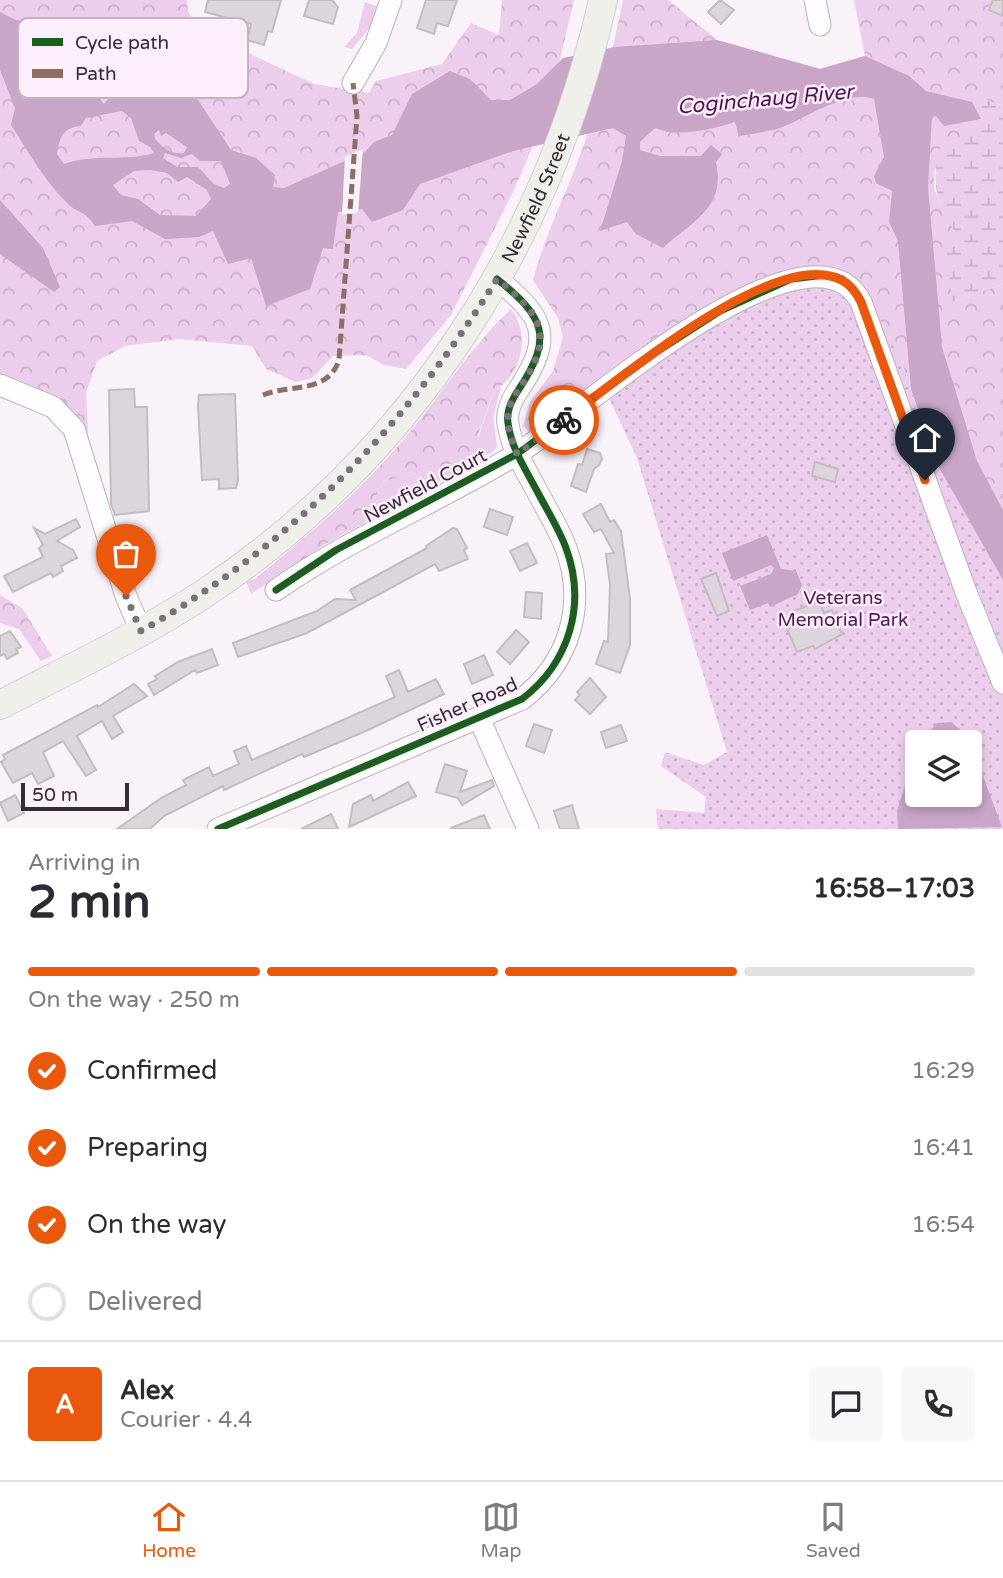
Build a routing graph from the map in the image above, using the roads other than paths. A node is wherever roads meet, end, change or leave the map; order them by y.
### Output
1 (391, 0) edge
2 (603, 0) edge
3 (815, 0) edge
4 (820, 25) dead end
5 (353, 83) dead end
6 (497, 279) junction
7 (0, 385) edge
8 (517, 454) junction
9 (276, 590) dead end
10 (141, 631) junction
11 (1003, 683) edge
12 (0, 705) edge
13 (479, 718) junction
14 (218, 829) edge
15 (528, 829) edge

1 - 5 street
2 - 6 main road, Newfield Street
3 - 4 street
6 - 8 street, Fisher Road
6 - 10 main road, Newfield Street
7 - 10 street
8 - 9 street, Newfield Court
8 - 11 street, Newfield Court
8 - 13 street, Fisher Road
10 - 12 main road, Newfield Street
13 - 14 street, Fisher Road
13 - 15 street

